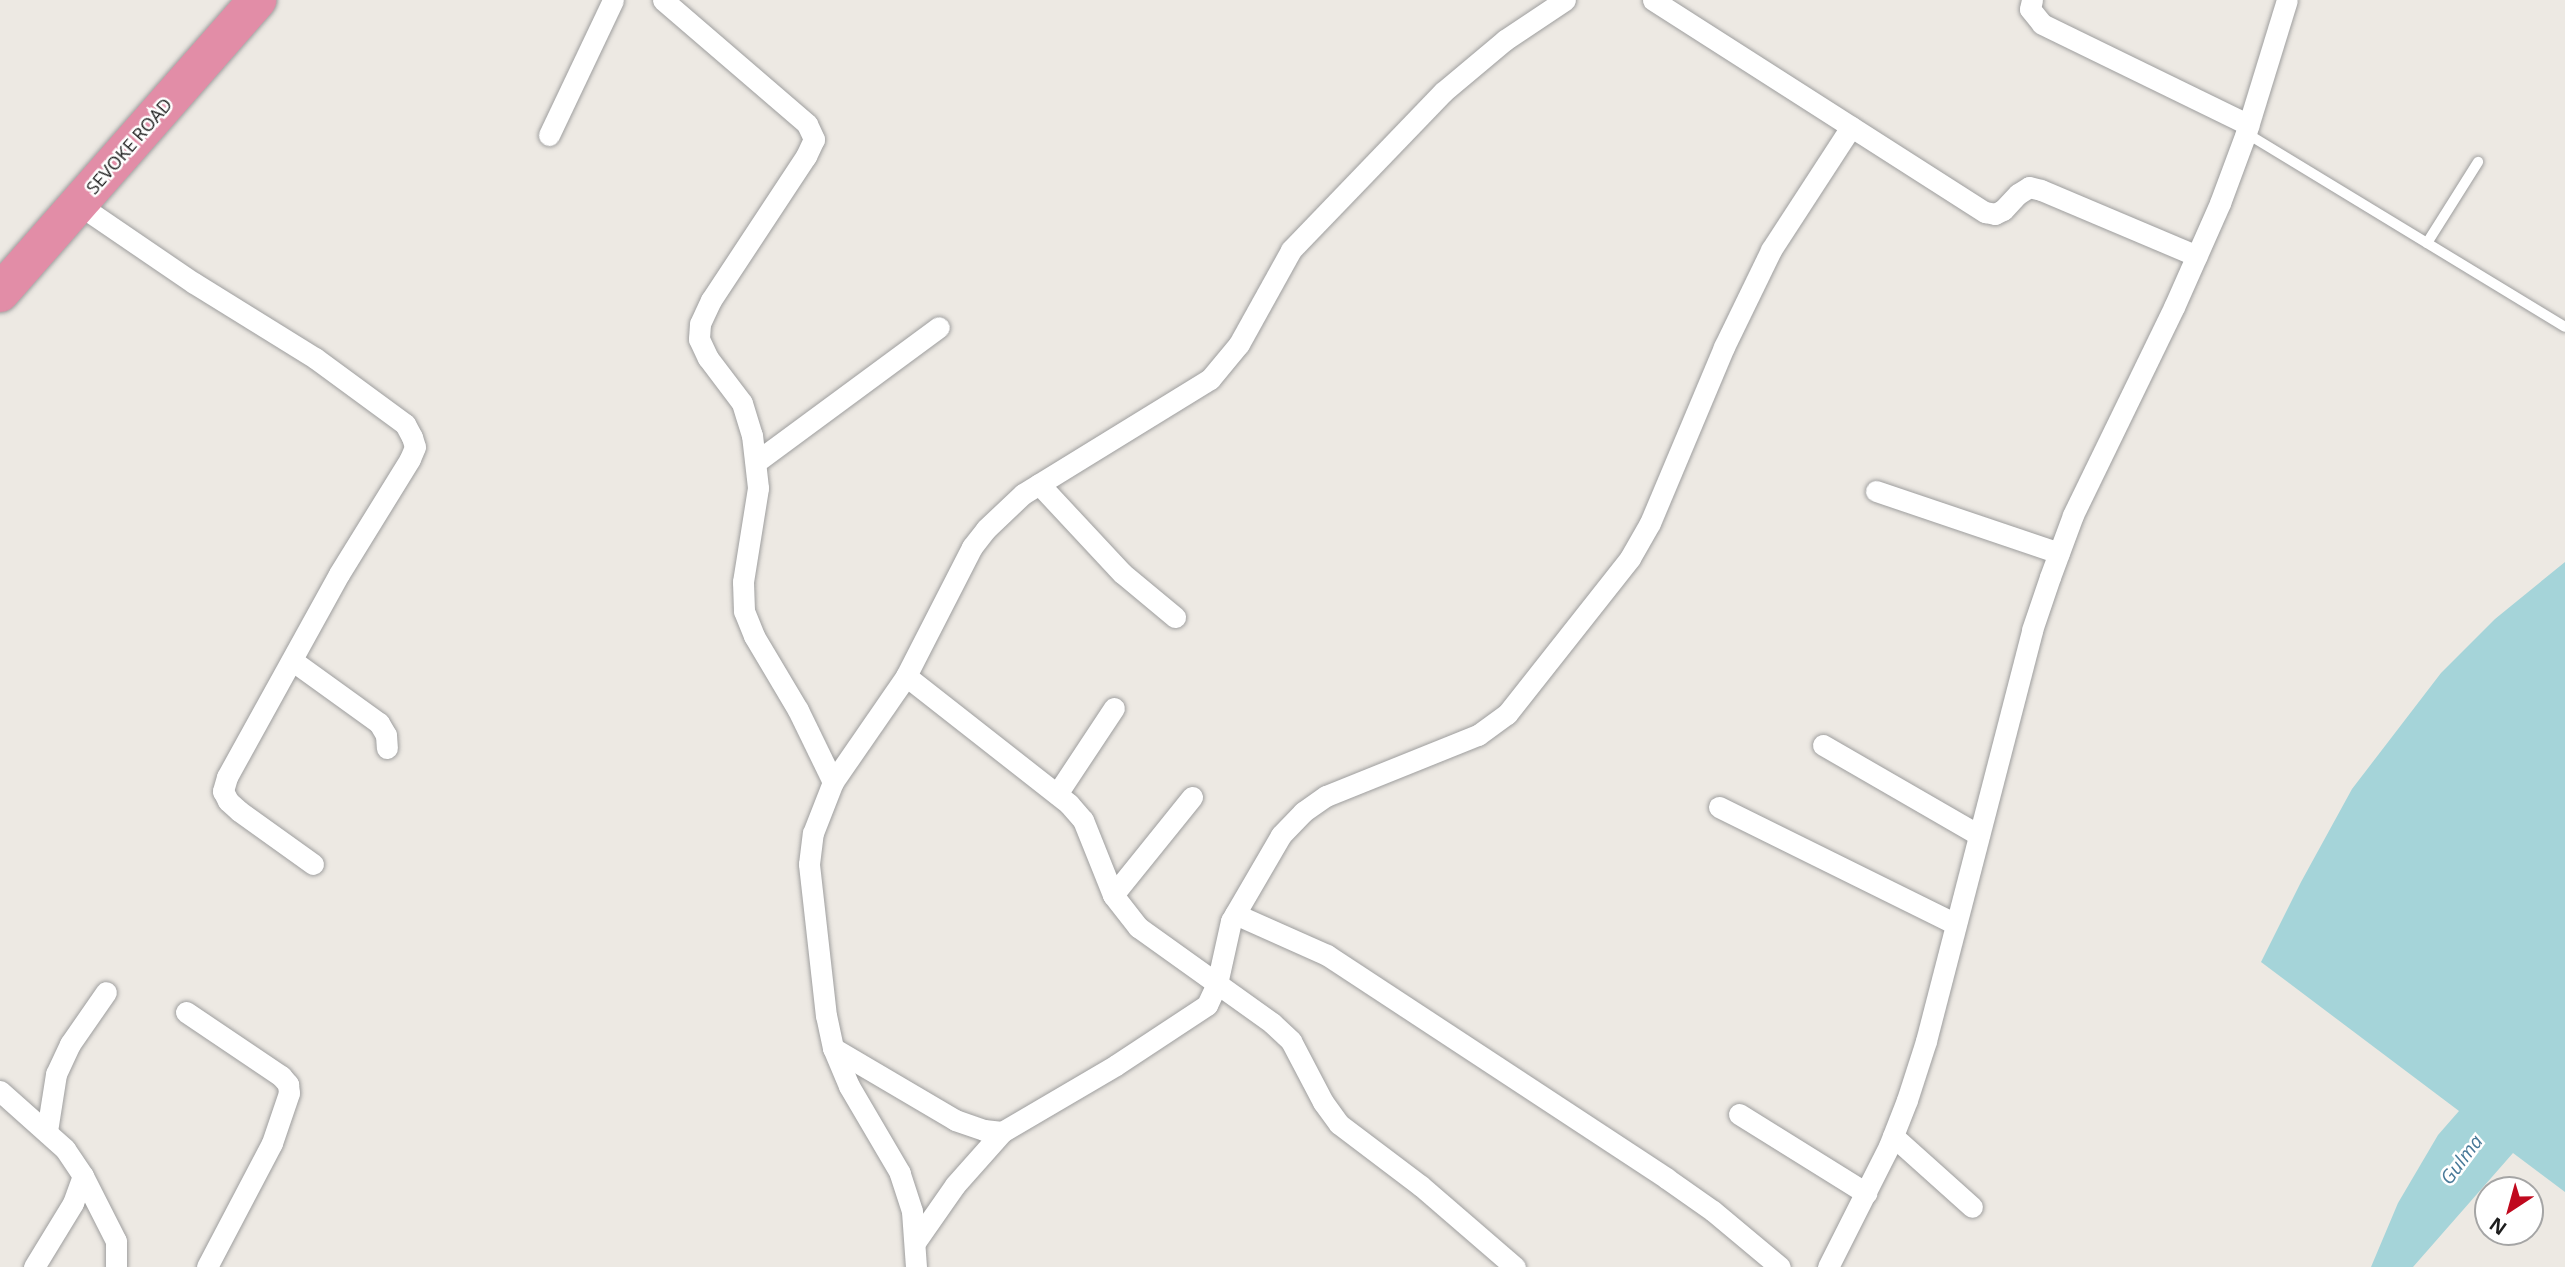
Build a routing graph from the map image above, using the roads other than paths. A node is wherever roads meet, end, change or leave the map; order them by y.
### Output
1 (257, 0) edge
2 (613, 0) edge
3 (663, 0) edge
4 (1565, 0) edge
5 (1653, 0) edge
6 (2032, 0) edge
7 (2287, 0) edge
8 (1851, 127) junction
9 (2248, 129) junction
10 (549, 135) dead end
11 (2478, 163) dead end
12 (78, 204) junction
13 (2427, 243) junction
14 (2197, 256) junction
15 (0, 293) edge
16 (939, 327) dead end
17 (2565, 327) edge
18 (756, 463) junction
19 (1039, 484) junction
20 (1876, 491) dead end
21 (2059, 553) junction
22 (1175, 617) dead end
23 (293, 661) junction
24 (906, 676) junction
25 (1114, 708) dead end
26 (1823, 746) dead end
27 (387, 748) dead end
28 (833, 782) junction
29 (1057, 794) junction
30 (1192, 797) dead end
31 (1720, 807) dead end
32 (1979, 835) junction
33 (313, 864) dead end
34 (1113, 895) junction
35 (1235, 914) junction
36 (1956, 925) junction
37 (1217, 984) junction
38 (106, 992) dead end
39 (187, 1012) dead end
40 (833, 1048) junction
41 (0, 1091) edge
42 (1739, 1114) dead end
43 (47, 1131) junction
44 (1002, 1132) junction
45 (1893, 1136) junction
46 (83, 1177) junction
47 (1866, 1193) junction
48 (1972, 1207) dead end
49 (916, 1241) junction
50 (34, 1267) edge
51 (116, 1267) edge
52 (207, 1267) edge
53 (916, 1267) edge
54 (1515, 1267) edge
55 (1780, 1267) edge
56 (1828, 1267) edge

1 - 12 highway, SEVOKE ROAD
2 - 10 street
3 - 18 street
4 - 19 street
5 - 8 street
6 - 9 street
7 - 9 street
8 - 14 street
8 - 35 street
9 - 13 lane
9 - 14 street
11 - 13 lane
12 - 15 highway, SEVOKE ROAD
12 - 23 street
13 - 17 lane
14 - 21 street
16 - 18 street
18 - 28 street
19 - 22 street
19 - 24 street
20 - 21 street
21 - 32 street
23 - 27 street
23 - 33 street
24 - 28 street
24 - 29 street
25 - 29 street
26 - 32 street
28 - 40 street
29 - 34 street
30 - 34 street
31 - 36 street
32 - 36 street
34 - 37 street
35 - 37 street
35 - 55 street
36 - 45 street
37 - 44 street
37 - 54 street
38 - 43 street
39 - 52 street
40 - 44 street
40 - 49 street
41 - 43 street
42 - 47 street
43 - 46 street
44 - 49 street
45 - 47 street
45 - 48 street
46 - 50 street
46 - 51 street
47 - 56 street
49 - 53 street

